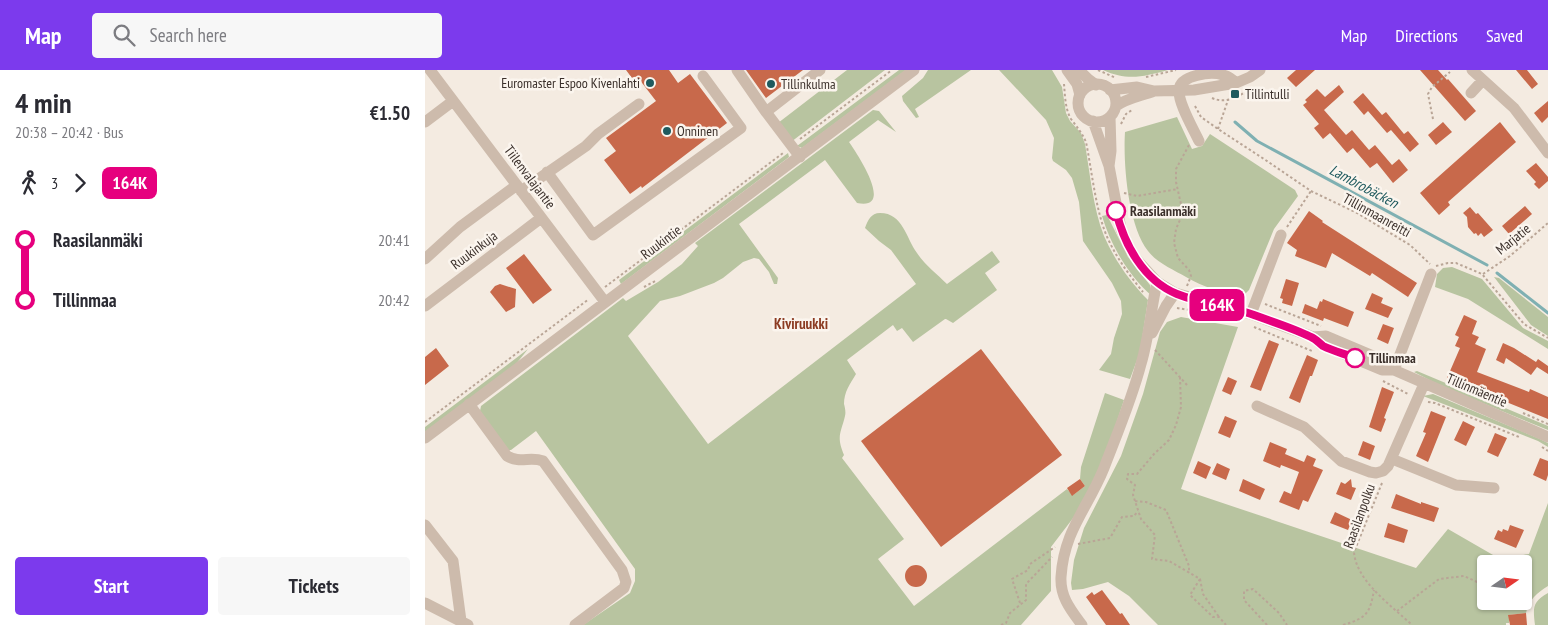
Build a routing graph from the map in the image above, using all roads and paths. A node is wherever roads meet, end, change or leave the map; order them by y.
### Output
1 (430, 70) edge
2 (737, 70) edge
3 (820, 70) edge
4 (892, 70) edge
5 (914, 70) edge
6 (1067, 70) edge
7 (1079, 70) edge
8 (1098, 70) edge
9 (1176, 70) edge
10 (1260, 70) edge
11 (1471, 70) edge
12 (1450, 72) dead end
13 (703, 76) dead end
14 (1144, 78) dead end
15 (1119, 79) dead end
16 (1483, 80) junction
17 (1064, 83) dead end
18 (1096, 85) junction
19 (1110, 90) junction
20 (1154, 91) junction
21 (1179, 91) junction
22 (1471, 93) dead end
23 (1080, 95) junction
24 (1228, 99) dead end
25 (453, 101) junction
26 (1192, 102) dead end
27 (639, 104) dead end
28 (1135, 107) dead end
29 (766, 112) junction
30 (1113, 112) junction
31 (1433, 119) dead end
32 (425, 122) edge
33 (1093, 122) junction
34 (1119, 126) dead end
35 (1218, 129) junction
36 (1197, 138) joint
37 (792, 146) junction
38 (1548, 153) edge
39 (800, 156) junction
40 (1109, 166) junction
41 (547, 172) junction
42 (519, 188) junction
43 (1177, 189) junction
44 (1311, 191) junction
45 (1123, 200) dead end
46 (541, 218) junction
47 (1548, 223) edge
48 (1281, 235) joint
49 (425, 259) edge
50 (1431, 274) dead end
51 (1482, 274) junction
52 (1157, 282) junction
53 (1187, 286) junction
54 (1193, 288) dead end
55 (1179, 289) junction
56 (598, 292) junction
57 (1145, 295) dead end
58 (1256, 300) junction
59 (605, 302) junction
60 (425, 306) edge
61 (1173, 309) dead end
62 (1202, 312) dead end
63 (1251, 320) junction
64 (1323, 326) dead end
65 (1548, 338) edge
66 (1150, 344) junction
67 (1319, 354) dead end
68 (1151, 357) dead end
69 (1395, 370) junction
70 (1180, 378) junction
71 (1376, 378) dead end
72 (1424, 384) junction
73 (1187, 385) dead end
74 (1417, 399) junction
75 (469, 404) junction
76 (1257, 406) dead end
77 (1515, 410) dead end
78 (425, 422) edge
79 (1548, 424) edge
80 (1548, 437) edge
81 (425, 438) edge
82 (1526, 440) dead end
83 (1540, 446) dead end
84 (1548, 451) edge
85 (1392, 459) junction
86 (1383, 481) dead end
87 (1493, 488) dead end
88 (1135, 501) junction
89 (1139, 510) junction
90 (425, 525) edge
91 (1078, 536) dead end
92 (1189, 573) junction
93 (1200, 579) junction
94 (1477, 582) edge
95 (1374, 590) junction
96 (425, 603) edge
97 (1020, 604) junction
98 (1397, 611) junction
99 (1219, 617) junction
100 (465, 623) edge
101 (575, 625) edge
102 (1001, 625) edge
103 (1082, 625) edge
104 (1225, 625) edge
105 (1267, 625) edge
106 (1287, 625) edge
107 (1343, 625) edge
108 (1412, 625) edge

1 - 25 street, Tiilenvalajantie
2 - 29 street
3 - 29 street
4 - 37 path
5 - 39 street, Ruukintie
6 - 23 street
7 - 18 street
8 - 15 path
9 - 14 path
10 - 21 street
11 - 16 street
12 - 31 path
13 - 41 street
16 - 22 street
16 - 38 street
17 - 57 path
18 - 19 street
18 - 23 street
19 - 20 street
19 - 30 street
20 - 21 street
20 - 30 street
21 - 36 street
23 - 33 street
24 - 35 path
25 - 32 street
25 - 42 street, Tiilenvalajantie
26 - 35 path, Tillinmaanreitti
27 - 41 street
28 - 34 path
29 - 37 street
30 - 33 street
30 - 40 street, Tillinmäentie
33 - 40 street, Tillinmäentie
35 - 44 path, Tillinmaanreitti
36 - 43 path
37 - 39 street
37 - 56 path
39 - 59 street, Ruukintie
40 - 52 street, Tillinmäentie
41 - 42 street
42 - 46 street, Tiilenvalajantie
42 - 49 street
43 - 45 path
43 - 53 path
44 - 48 path
44 - 51 path, Tillinmaanreitti
46 - 56 street, Tiilenvalajantie
46 - 60 street, Ruukinkuja
47 - 51 path, Marjatie
48 - 58 street
50 - 69 street
51 - 65 path, Tillinmaanreitti
52 - 55 street, Tillinmäentie
52 - 66 street
53 - 54 path
53 - 55 path
55 - 63 street, Tillinmäentie
55 - 66 street
56 - 59 street, Tiilenvalajantie
56 - 78 path
58 - 63 street
58 - 64 path
59 - 75 street, Ruukintie
61 - 62 path
63 - 67 path
63 - 69 street, Tillinmäentie
66 - 68 path
66 - 70 path
66 - 103 street
69 - 72 street, Tillinmäentie
70 - 73 path
70 - 88 path
71 - 74 path
72 - 74 street
72 - 80 street, Tillinmäentie
74 - 82 path
74 - 85 street
75 - 81 street, Ruukintie
75 - 101 street
76 - 85 street
77 - 79 path
83 - 84 path
85 - 87 street
86 - 95 path, Raasilanpolku
88 - 89 path
88 - 92 path
89 - 91 path
89 - 92 path
90 - 100 street
92 - 93 path
93 - 99 path
93 - 99 path
94 - 98 path
95 - 98 path, Raasilanpolku
95 - 107 path
96 - 100 street
97 - 97 path
97 - 102 path
98 - 108 path, Raasilanpolku
99 - 104 path
105 - 106 path

